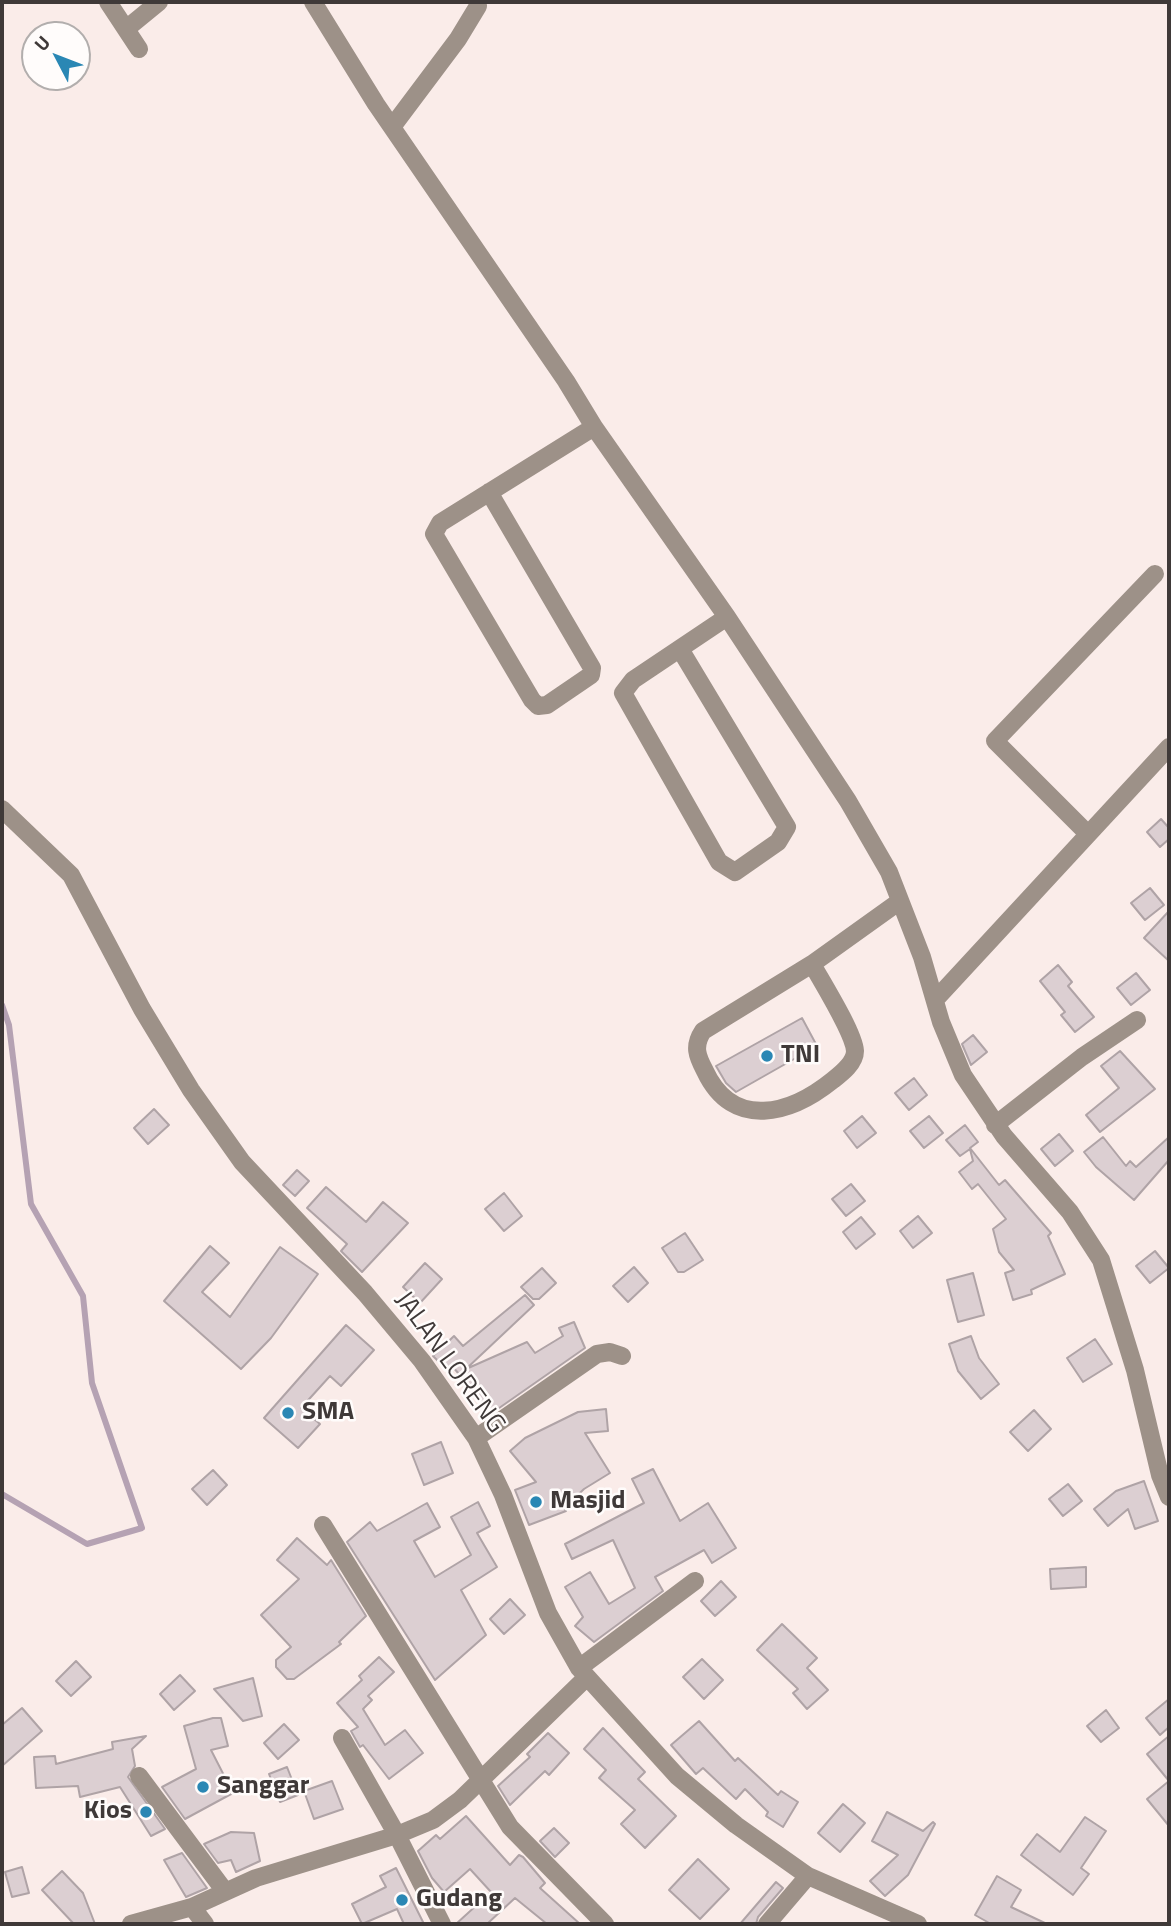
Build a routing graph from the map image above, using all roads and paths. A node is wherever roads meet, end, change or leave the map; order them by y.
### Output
1 (108, 2) edge
2 (159, 2) edge
3 (313, 2) edge
4 (478, 6) dead end
5 (126, 29) junction
6 (139, 49) dead end
7 (392, 127) junction
8 (594, 427) junction
9 (489, 492) junction
10 (1155, 574) dead end
11 (727, 617) junction
12 (680, 649) junction
13 (1169, 747) edge
14 (2, 809) edge
15 (1087, 833) junction
16 (900, 901) junction
17 (812, 964) junction
18 (935, 1000) junction
19 (1137, 1020) dead end
20 (995, 1125) junction
21 (622, 1356) dead end
22 (476, 1438) junction
23 (1169, 1497) edge
24 (323, 1525) dead end
25 (695, 1581) dead end
26 (583, 1673) junction
27 (342, 1738) dead end
28 (139, 1776) dead end
29 (481, 1779) junction
30 (397, 1835) junction
31 (807, 1876) junction
32 (224, 1890) junction
33 (192, 1907) junction
34 (131, 1924) edge
35 (205, 1924) edge
36 (442, 1924) edge
37 (606, 1924) edge
38 (767, 1924) edge
39 (918, 1924) edge

1 - 5 street
2 - 5 street
3 - 7 street
4 - 7 street
5 - 6 street
7 - 8 street
8 - 9 street
8 - 11 street
9 - 9 street
10 - 15 street
11 - 12 street
11 - 16 street
12 - 12 street
13 - 15 street
14 - 22 street, JALAN LORENG
15 - 18 street
16 - 17 street
16 - 18 street
17 - 17 street
18 - 20 street
19 - 20 street
20 - 23 street
21 - 22 street
22 - 26 street, JALAN LORENG
24 - 29 street
25 - 26 street
26 - 29 street
26 - 31 street, JALAN LORENG
27 - 30 street
28 - 32 street
29 - 30 street
29 - 37 street
30 - 32 street
30 - 36 street
31 - 38 street
31 - 39 street, JALAN LORENG
32 - 33 street
33 - 34 street
33 - 35 street

